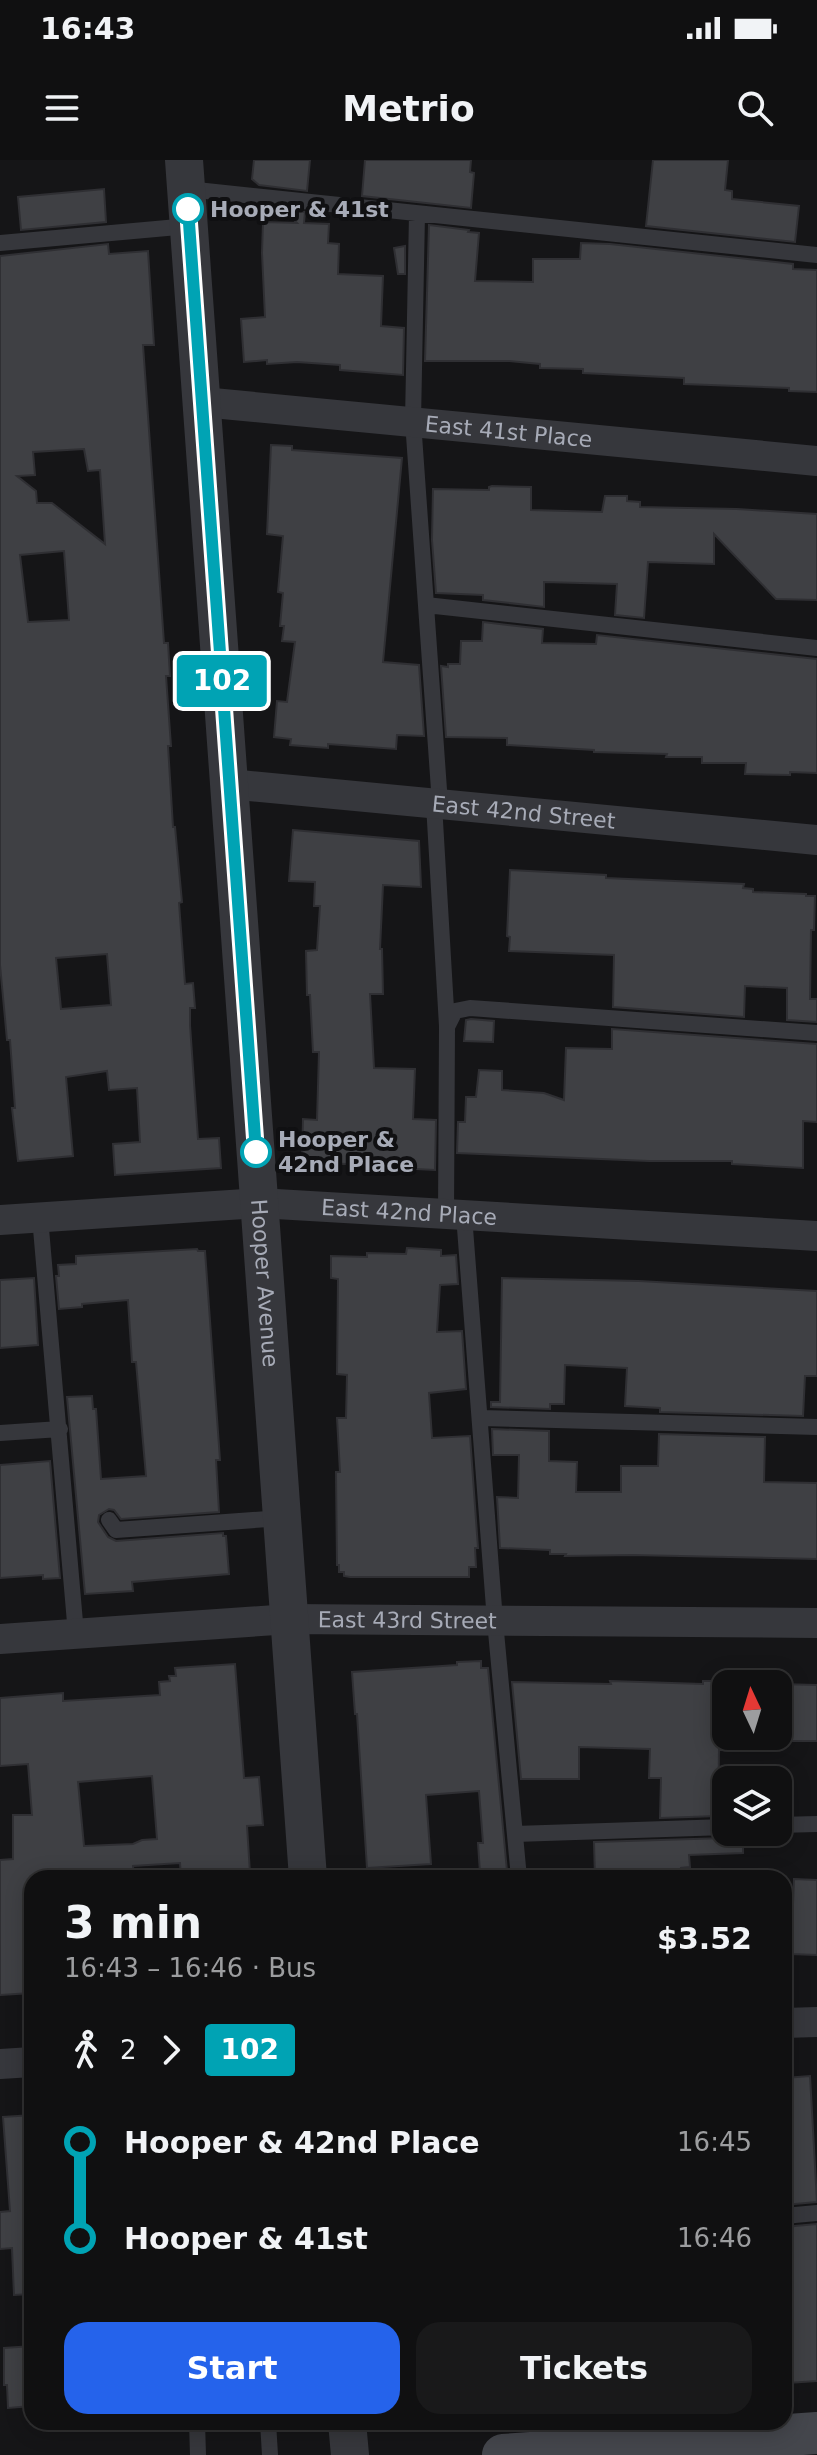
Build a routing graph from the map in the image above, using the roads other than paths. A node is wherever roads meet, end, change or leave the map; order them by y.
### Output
1 (187, 192) edge
2 (417, 214) junction
3 (0, 243) edge
4 (817, 255) edge
5 (202, 402) junction
6 (413, 421) junction
7 (817, 461) edge
8 (426, 605) junction
9 (817, 648) edge
10 (229, 784) junction
11 (437, 804) junction
12 (817, 840) edge
13 (447, 1027) junction
14 (817, 1033) edge
15 (259, 1203) junction
16 (455, 1215) junction
17 (40, 1217) junction
18 (0, 1220) edge
19 (817, 1236) edge
20 (480, 1418) junction
21 (817, 1427) edge
22 (60, 1429) junction
23 (0, 1433) edge
24 (282, 1518) junction
25 (109, 1520) dead end
26 (290, 1619) junction
27 (495, 1621) junction
28 (817, 1623) edge
29 (76, 1634) junction
30 (0, 1639) edge
31 (817, 1824) edge
32 (792, 1825) edge
33 (712, 1827) edge
34 (515, 1834) junction
35 (307, 1870) edge
36 (518, 1870) edge
37 (817, 2022) edge
38 (792, 2023) edge
39 (24, 2062) edge
40 (0, 2064) edge
41 (817, 2213) edge
42 (792, 2215) edge
43 (197, 2430) edge
44 (268, 2430) edge
45 (348, 2430) edge
46 (817, 2433) edge
47 (198, 2455) edge
48 (270, 2455) edge
49 (350, 2455) edge
50 (503, 2455) edge

1 - 2 lane
1 - 3 lane
1 - 5 street, Hooper Avenue
2 - 4 lane
2 - 6 lane
5 - 6 street, East 41st Place
5 - 10 street, Hooper Avenue
6 - 7 street, East 41st Place
6 - 8 lane
8 - 9 lane
8 - 11 lane
10 - 11 street, East 42nd Street
10 - 15 street, Hooper Avenue
11 - 12 street, East 42nd Street
11 - 13 lane
13 - 14 lane
13 - 16 lane
15 - 16 street, East 42nd Place
15 - 17 street, East 42nd Place
15 - 24 street, Hooper Avenue
16 - 19 street, East 42nd Place
16 - 20 lane
17 - 18 street, East 42nd Place
17 - 22 lane
20 - 21 lane
20 - 27 lane
22 - 23 lane
22 - 29 lane
24 - 25 lane
24 - 26 street, Hooper Avenue
26 - 27 street, East 43rd Street
26 - 29 street, East 43rd Street
26 - 35 street, Hooper Avenue
27 - 28 street, East 43rd Street
27 - 34 lane
29 - 30 street, East 43rd Street
31 - 32 lane
33 - 34 lane
34 - 36 lane
37 - 38 street
39 - 40 street
41 - 42 lane
43 - 47 lane
44 - 48 lane
45 - 49 street
46 - 50 main road

